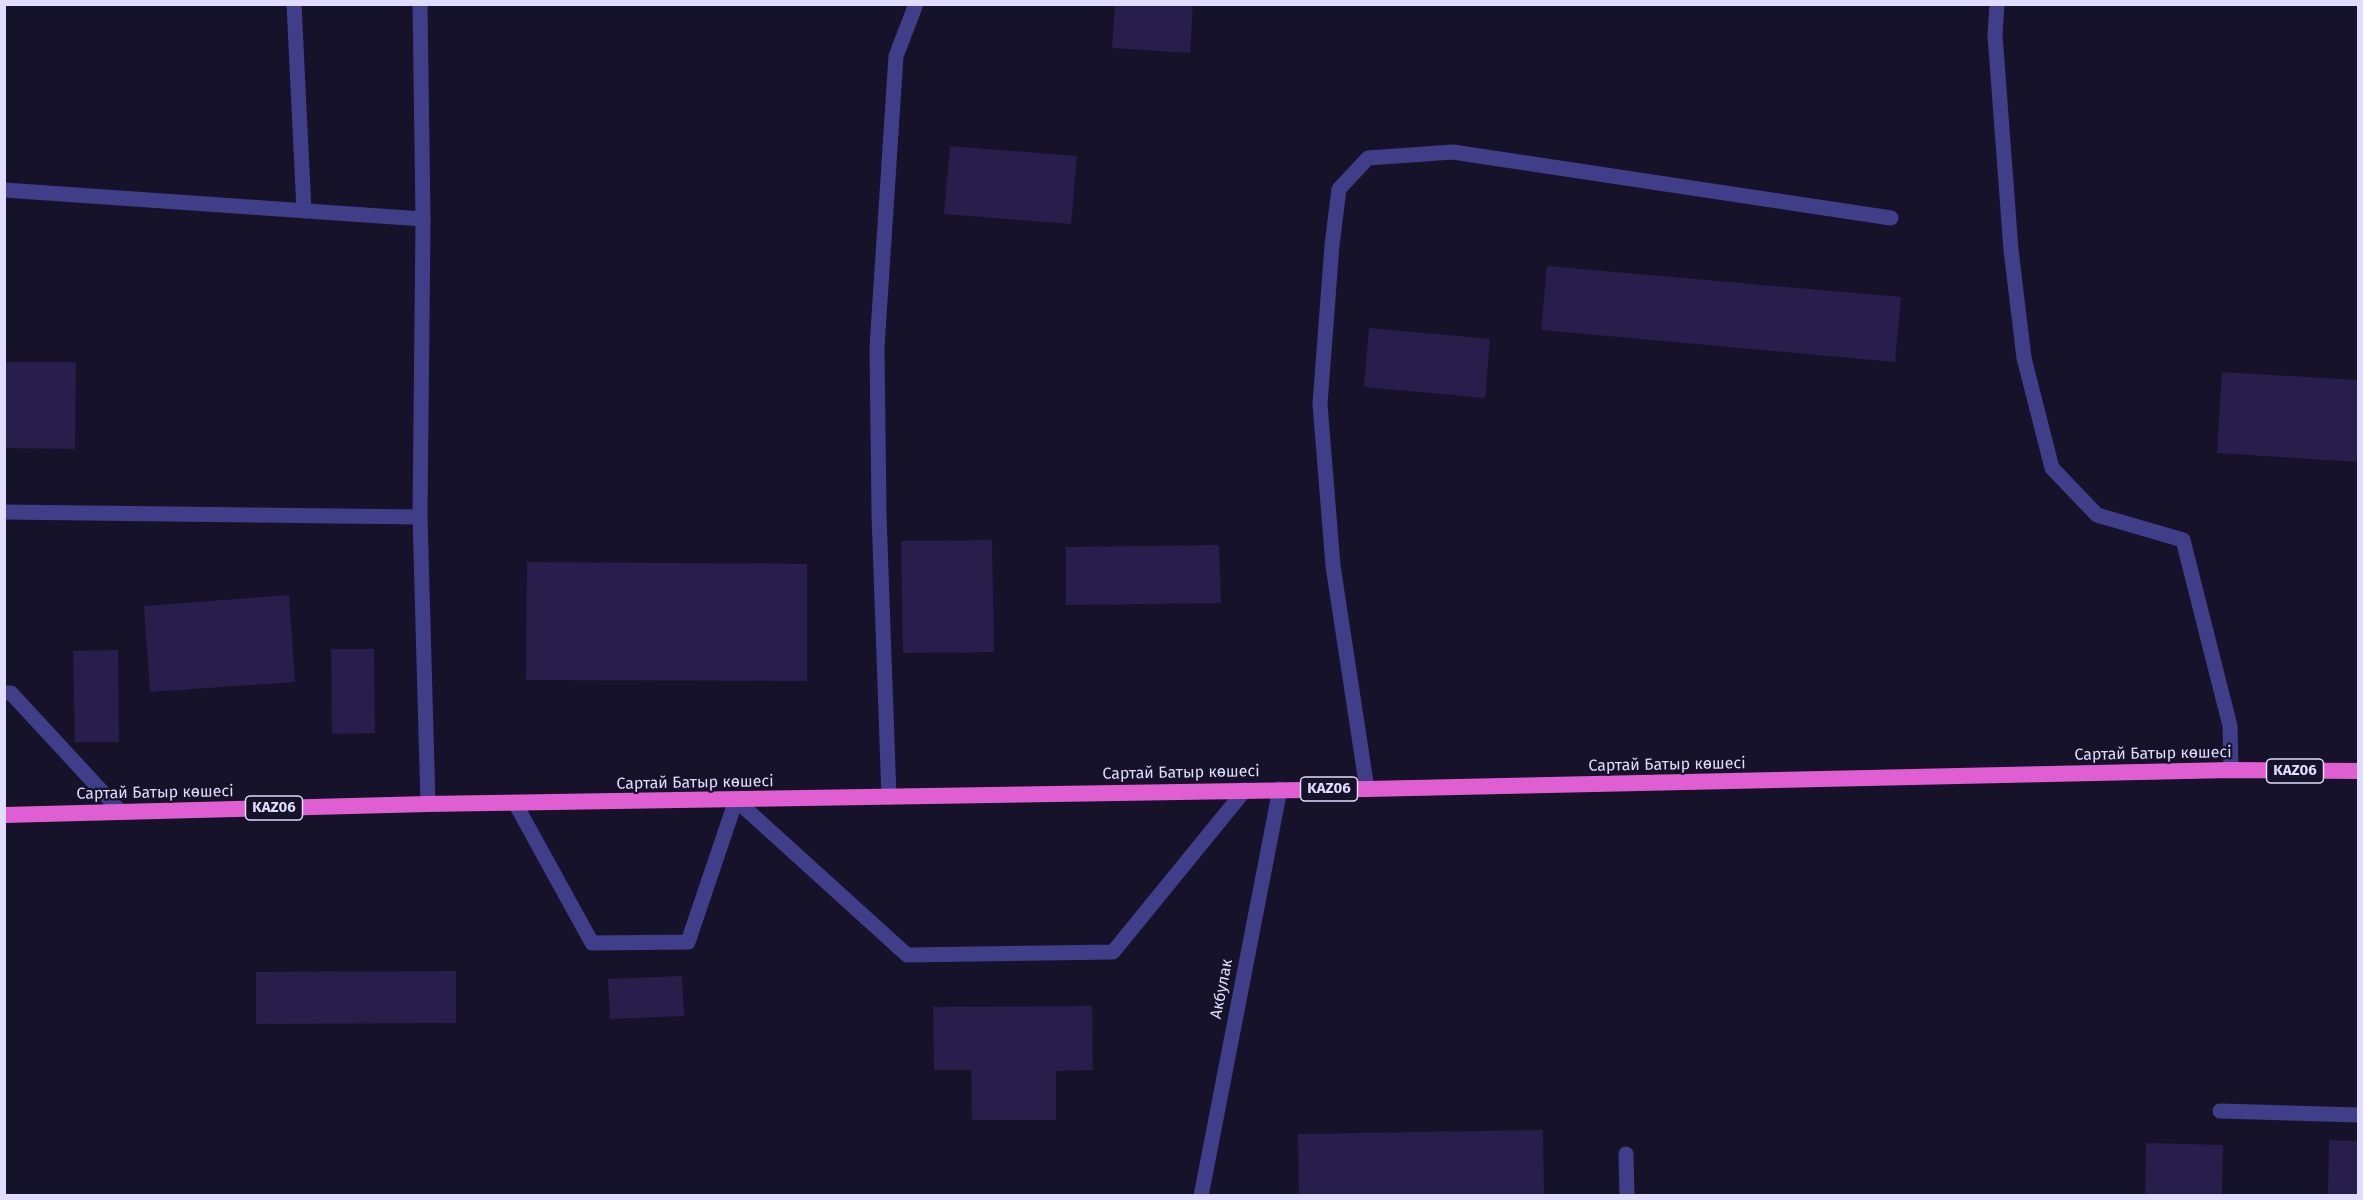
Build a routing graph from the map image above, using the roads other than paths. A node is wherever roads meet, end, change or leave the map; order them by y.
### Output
1 (294, 4) edge
2 (420, 4) edge
3 (916, 4) edge
4 (1997, 4) edge
5 (4, 190) edge
6 (304, 211) junction
7 (1891, 218) dead end
8 (423, 219) junction
9 (4, 513) edge
10 (420, 517) junction
11 (4, 693) edge
12 (2231, 770) junction
13 (2358, 771) edge
14 (1280, 789) junction
15 (1367, 789) junction
16 (1245, 790) junction
17 (889, 797) junction
18 (736, 800) junction
19 (515, 803) junction
20 (428, 804) junction
21 (121, 812) junction
22 (4, 815) edge
23 (2220, 1111) dead end
24 (2358, 1114) edge
25 (1626, 1154) dead end
26 (1201, 1196) edge
27 (1627, 1196) edge

1 - 6 street
2 - 8 street
3 - 17 street
4 - 12 street
5 - 6 street
6 - 8 street
7 - 15 street
8 - 10 street
9 - 10 street
10 - 20 street
11 - 21 street
12 - 13 highway, Сартай Батыр көшесі / KАZ06
12 - 15 highway, Сартай Батыр көшесі / KАZ06
14 - 15 highway, Сартай Батыр көшесі / KАZ06
14 - 16 highway, Сартай Батыр көшесі / KАZ06
14 - 26 street, Акбулак
16 - 17 highway, Сартай Батыр көшесі / KАZ06
16 - 18 street
17 - 18 highway, Сартай Батыр көшесі / KАZ06
18 - 19 highway, Сартай Батыр көшесі / KАZ06
18 - 19 street
19 - 20 highway, Сартай Батыр көшесі / KАZ06
20 - 21 highway, Сартай Батыр көшесі / KАZ06
21 - 22 highway, Сартай Батыр көшесі / KАZ06
23 - 24 street
25 - 27 street

